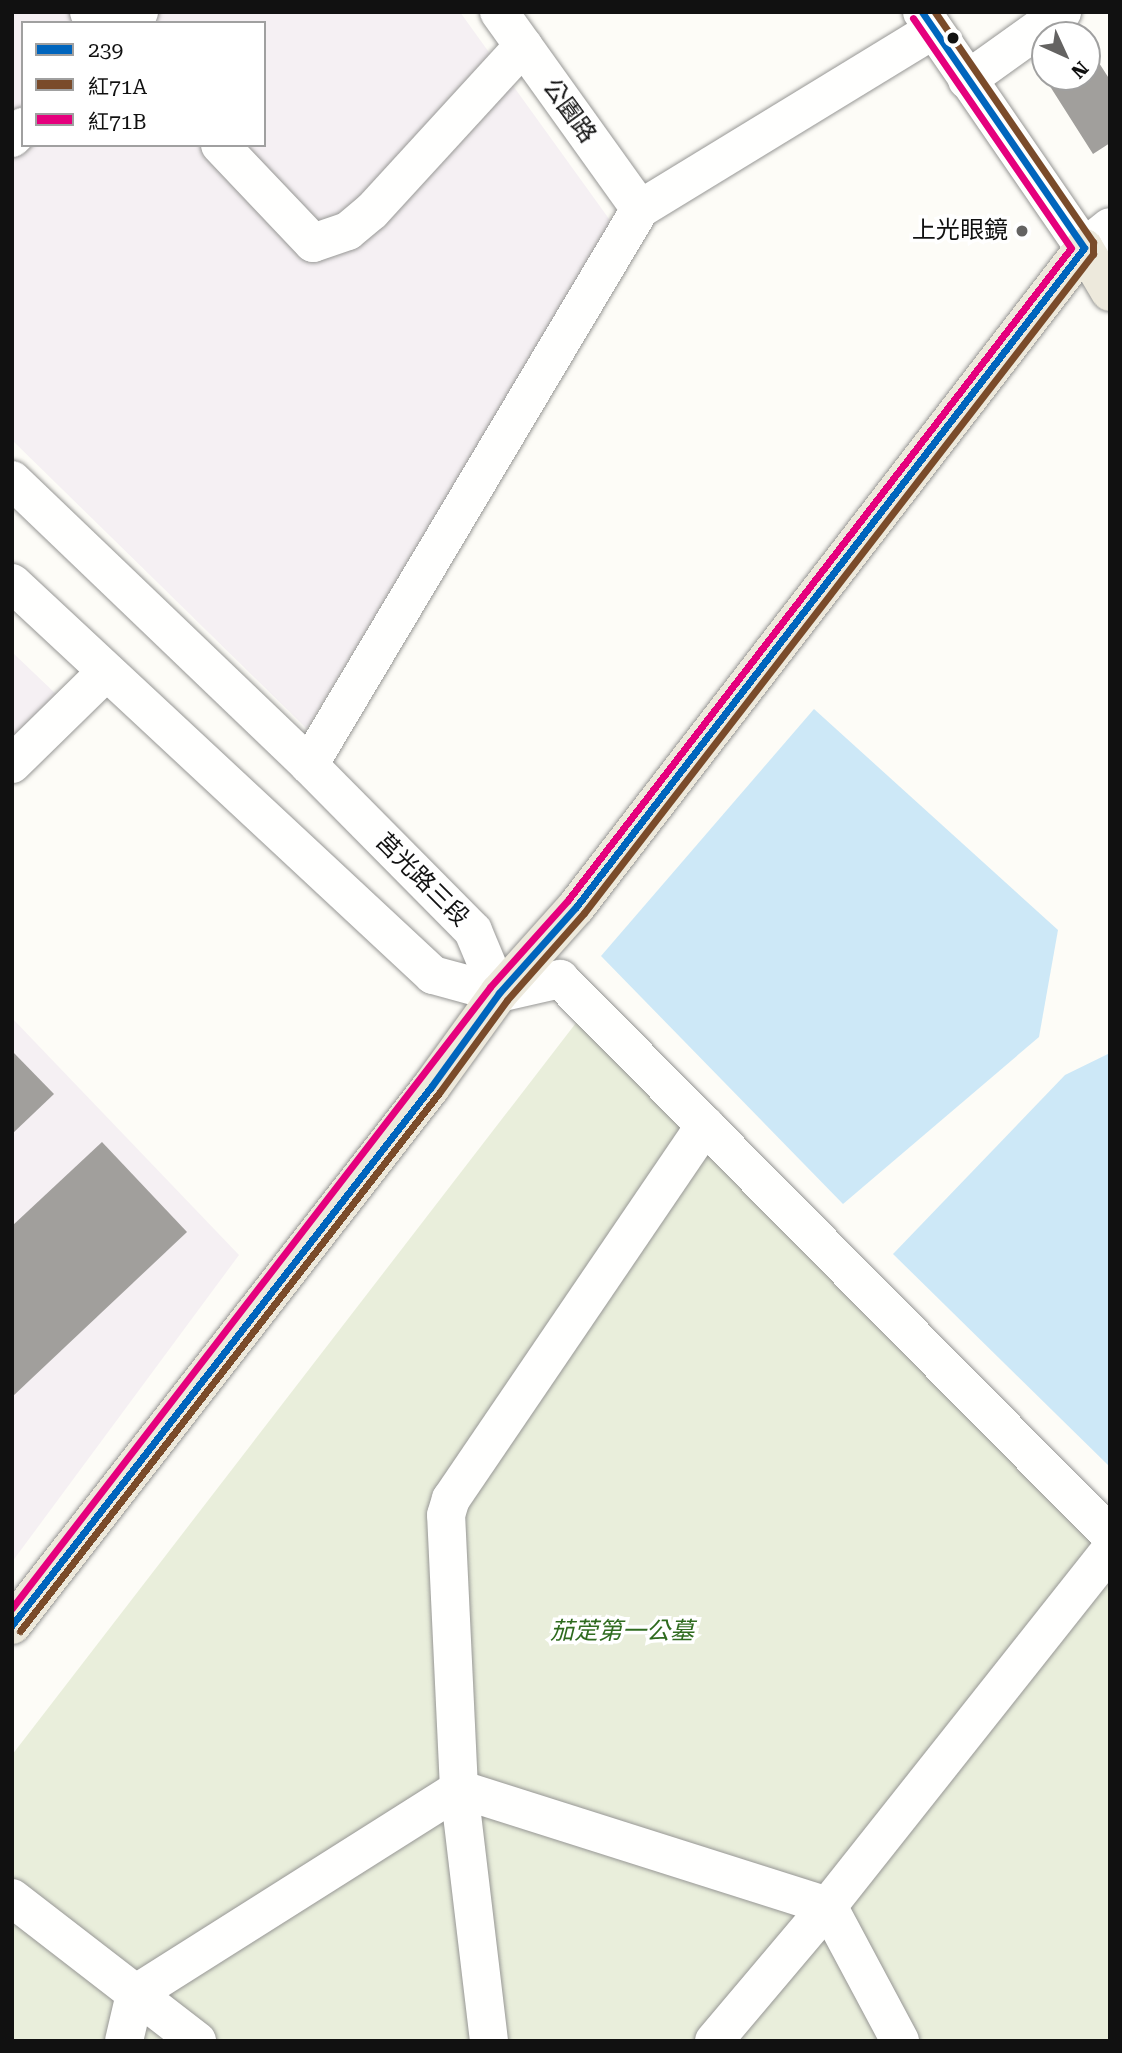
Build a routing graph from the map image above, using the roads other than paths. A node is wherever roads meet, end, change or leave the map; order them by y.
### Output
1 (499, 12) edge
2 (1062, 12) edge
3 (928, 21) edge
4 (523, 46) junction
5 (967, 80) junction
6 (222, 147) edge
7 (640, 209) junction
8 (1097, 237) edge
9 (1110, 292) edge
10 (12, 480) edge
11 (12, 583) edge
12 (106, 672) junction
13 (12, 764) edge
14 (309, 765) junction
15 (499, 993) junction
16 (705, 1125) junction
17 (1110, 1535) edge
18 (1110, 1550) edge
19 (12, 1625) edge
20 (459, 1789) junction
21 (12, 1898) edge
22 (828, 1906) junction
23 (135, 1994) junction
24 (124, 2041) edge
25 (197, 2041) edge
26 (489, 2041) edge
27 (714, 2041) edge
28 (900, 2041) edge

1 - 4 street, 公園路
2 - 5 street
3 - 5 street
3 - 7 street
4 - 6 street
4 - 7 street, 公園路
5 - 8 street
7 - 14 street
8 - 9 main road
8 - 15 main road
10 - 14 street, 莒光路三段
11 - 12 street
12 - 13 street
12 - 15 street
14 - 15 street, 莒光路三段
15 - 16 street
15 - 19 main road
16 - 17 street
16 - 20 street
18 - 22 street
20 - 22 street
20 - 23 street
20 - 26 street
21 - 23 street
22 - 27 street
22 - 28 street
23 - 24 street
23 - 25 street

